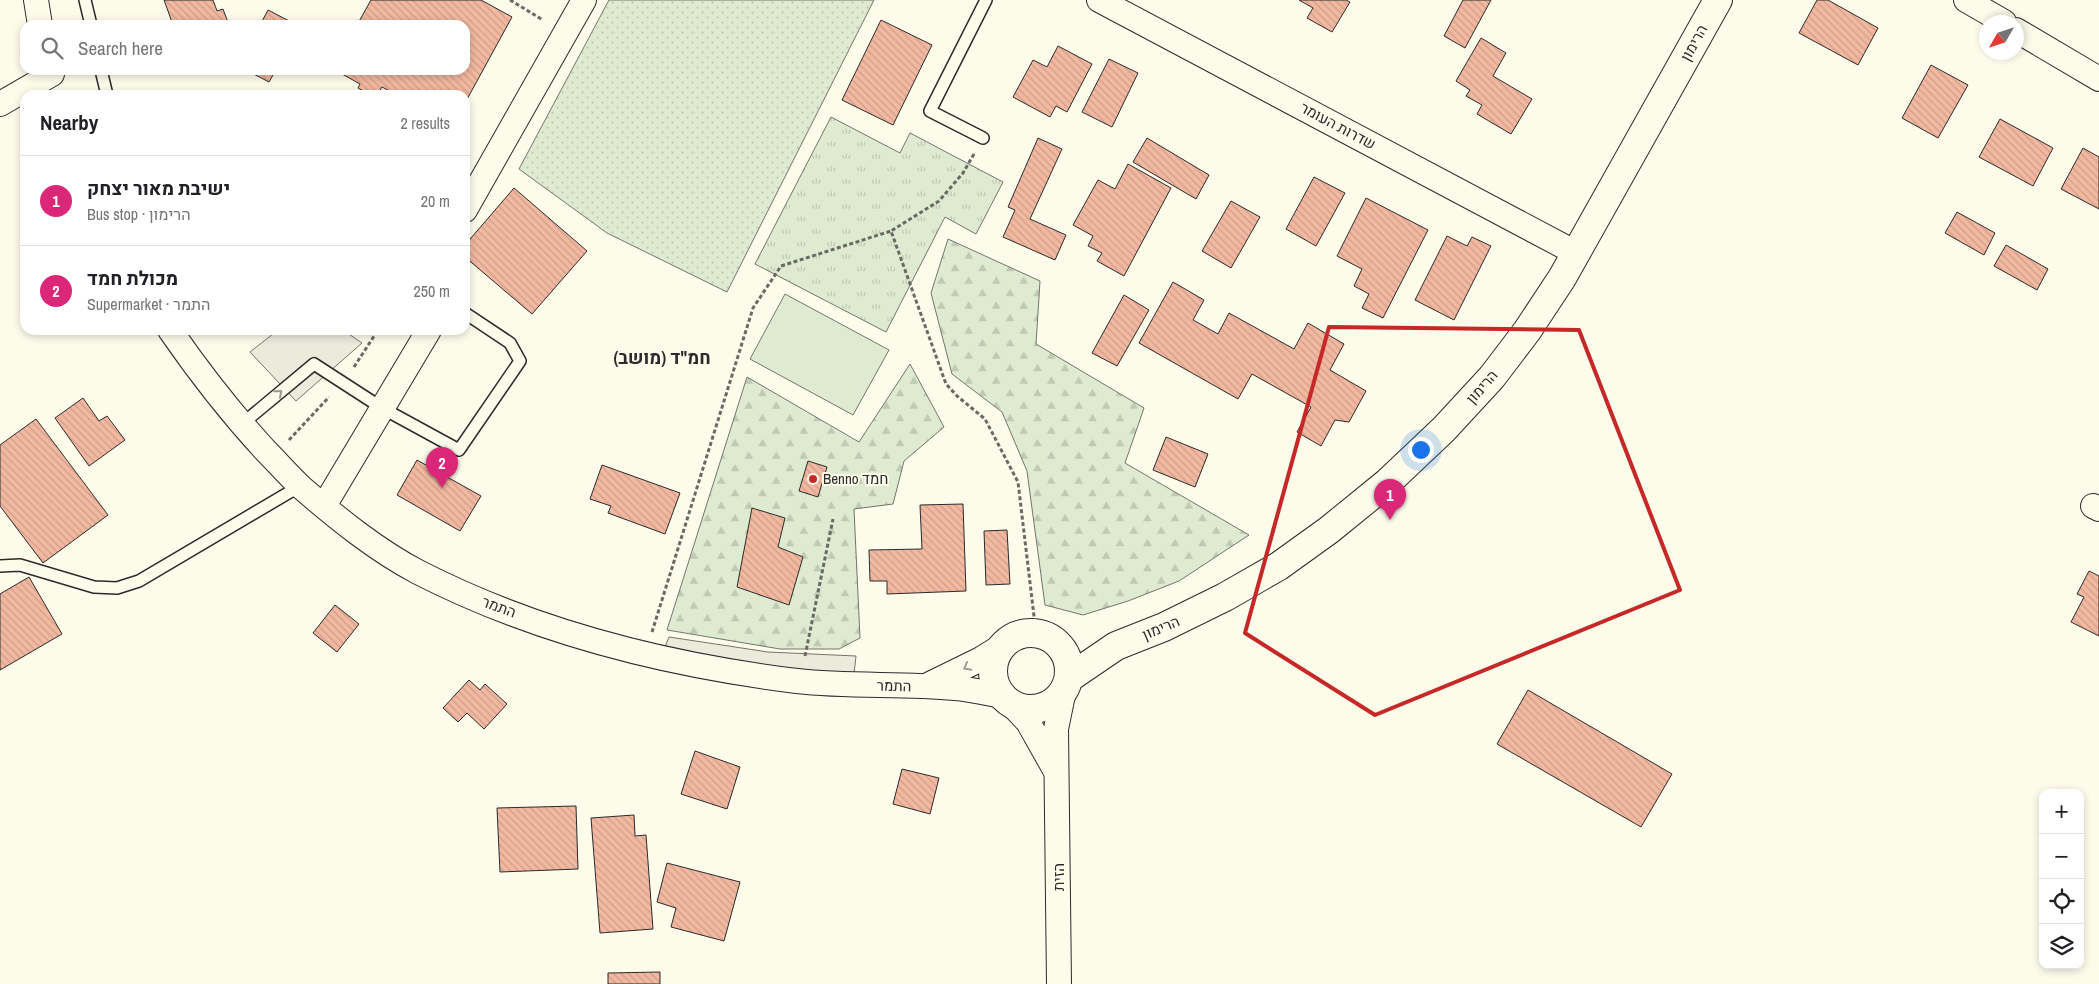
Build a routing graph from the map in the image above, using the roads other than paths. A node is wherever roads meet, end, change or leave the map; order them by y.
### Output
1 (36, 0) edge
2 (85, 0) edge
3 (584, 0) edge
4 (986, 0) edge
5 (1099, 0) edge
6 (1718, 0) edge
7 (1966, 0) edge
8 (1992, 15) edge
9 (39, 20) edge
10 (90, 20) edge
11 (2024, 35) edge
12 (103, 75) edge
13 (2099, 79) edge
14 (53, 80) edge
15 (31, 90) edge
16 (106, 90) edge
17 (20, 95) edge
18 (0, 104) edge
19 (983, 138) road end
20 (470, 201) edge
21 (1576, 253) junction
22 (470, 316) edge
23 (174, 335) edge
24 (426, 335) edge
25 (382, 408) junction
26 (242, 424) junction
27 (300, 486) junction
28 (324, 506) junction
29 (0, 566) edge
30 (1047, 639) junction
31 (1005, 644) junction
32 (1116, 646) junction
33 (1066, 684) junction
34 (926, 686) junction
35 (1007, 700) junction
36 (1056, 771) junction
37 (1059, 984) edge

1 - 9 street
2 - 10 lane
3 - 20 street
4 - 19 lane
5 - 21 street, שדרות העומר
6 - 21 street, הרימון
7 - 8 street
11 - 13 street
12 - 16 lane
14 - 15 street
17 - 18 street
21 - 32 street, הרימון
22 - 25 lane
23 - 26 street, התמר
24 - 25 street
26 -> 25 lane
25 - 28 street
26 - 27 street, התמר
27 - 28 street, התמר
27 - 29 lane
28 - 34 street, התמר
30 - 31 street
30 - 32 street, הרימון
30 - 33 street
31 -> 34 street, התמר
31 - 35 street
32 - 33 street, הרימון
33 - 35 street
33 - 36 street, הזית
34 - 35 street, התמר
35 - 36 street, הזית
36 - 37 street, הזית

